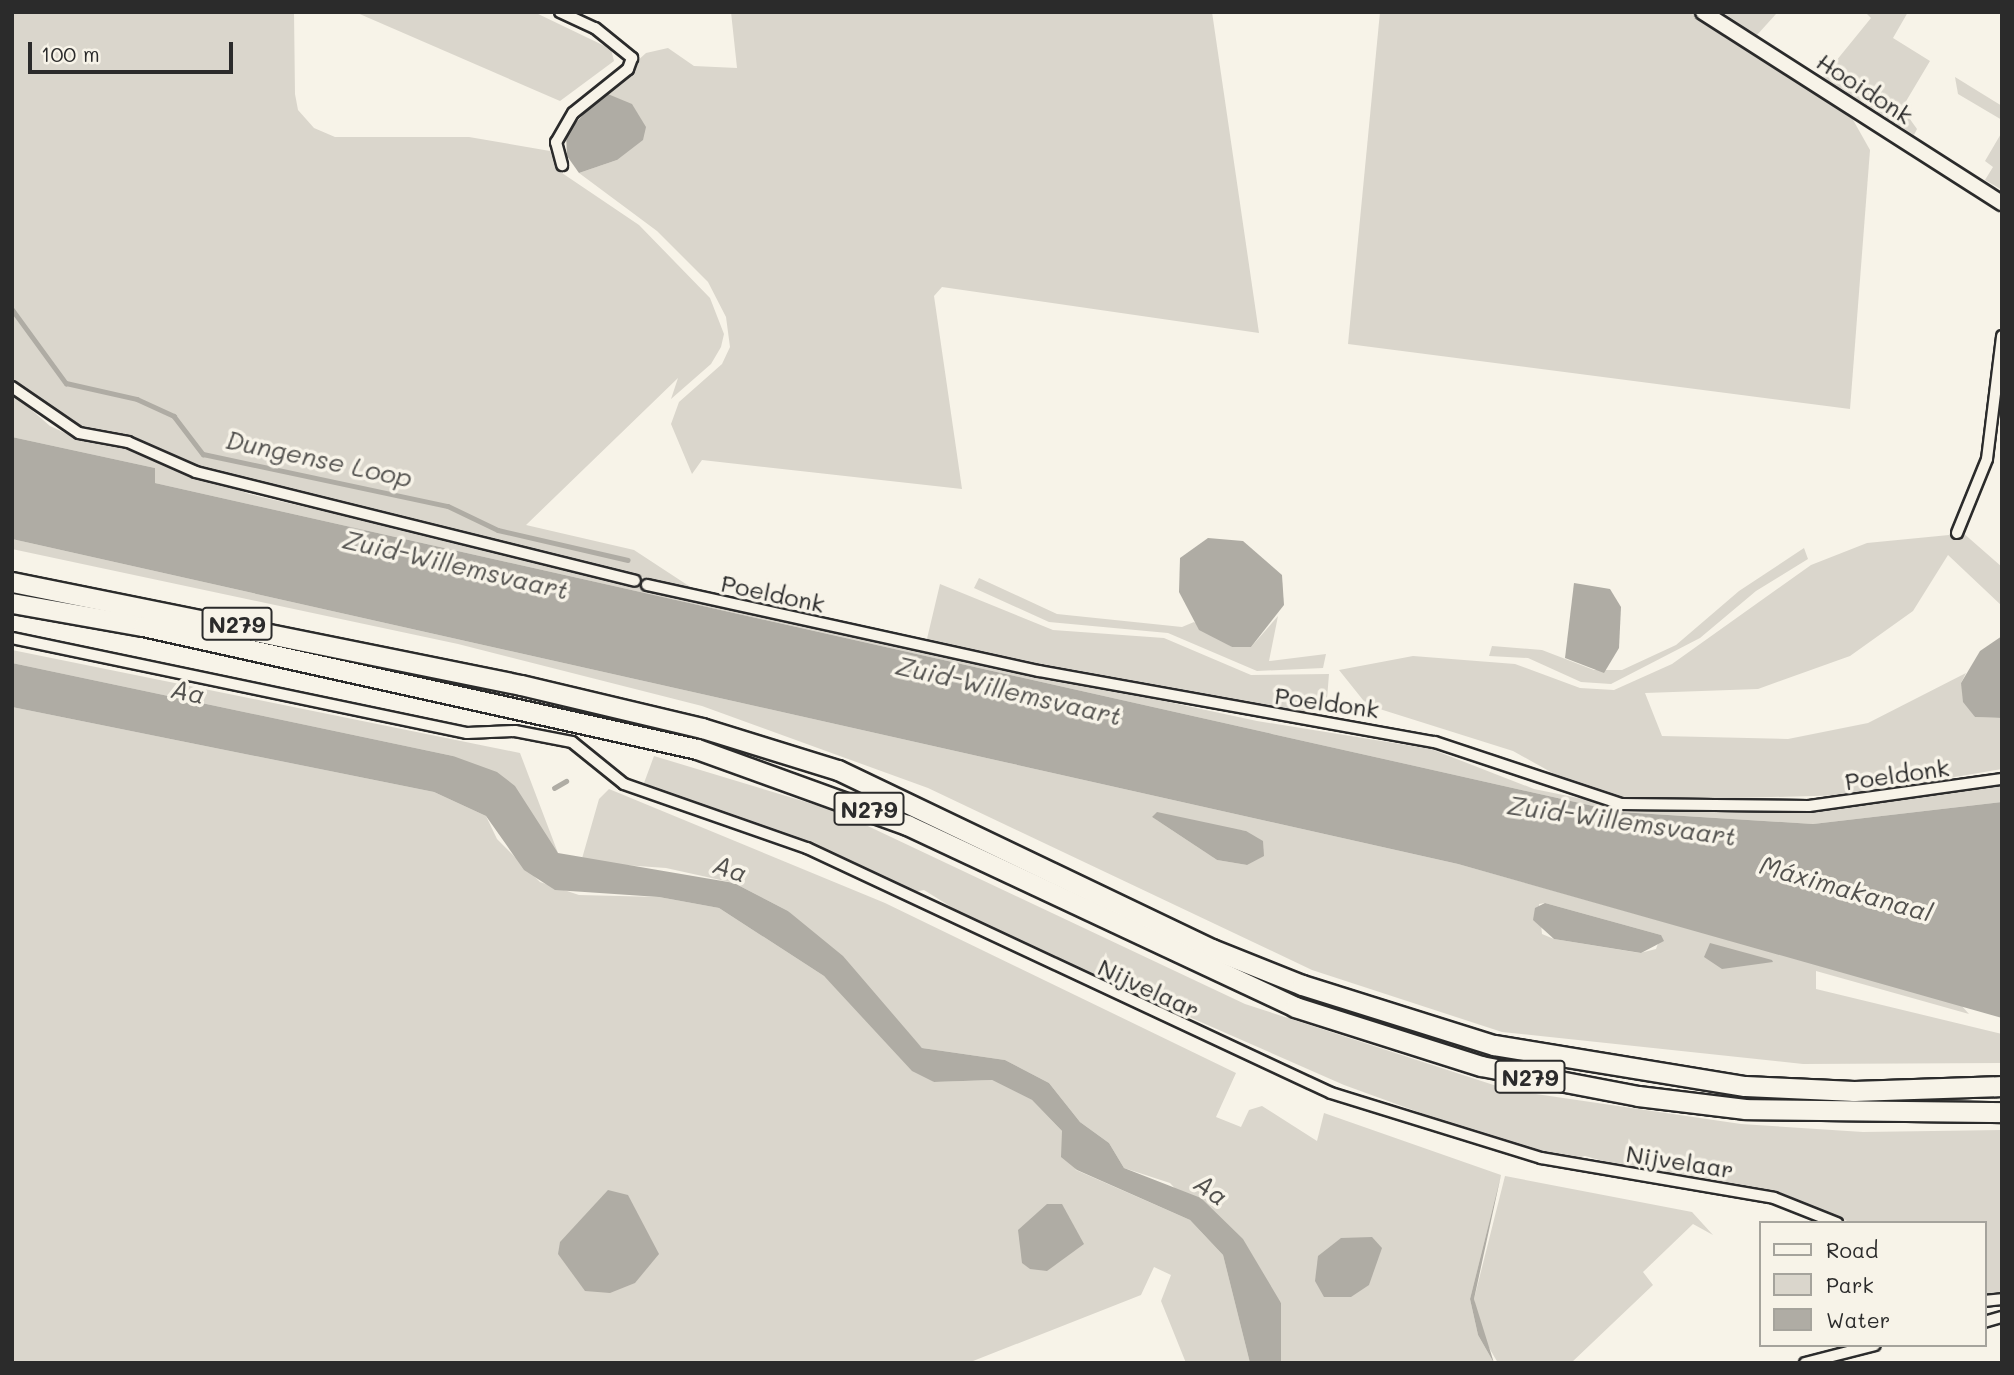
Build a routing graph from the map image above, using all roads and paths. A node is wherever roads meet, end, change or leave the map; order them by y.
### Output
1 (560, 12) edge
2 (1703, 12) edge
3 (562, 165) dead end
4 (2002, 203) edge
5 (2002, 336) edge
6 (12, 387) edge
7 (1957, 533) dead end
8 (635, 581) dead end
9 (12, 582) edge
10 (647, 585) dead end
11 (12, 603) edge
12 (12, 638) edge
13 (2002, 779) edge
14 (2002, 1086) edge
15 (2002, 1112) edge
16 (1832, 1221) edge
17 (1867, 1347) edge
18 (1805, 1363) edge

1 - 3 street
2 - 4 street, Hooidonk
5 - 7 street
6 - 8 street
9 - 14 highway, N279
10 - 13 street, Poeldonk
11 - 15 highway, N279
12 - 16 street, Nijvelaar
17 - 18 street

